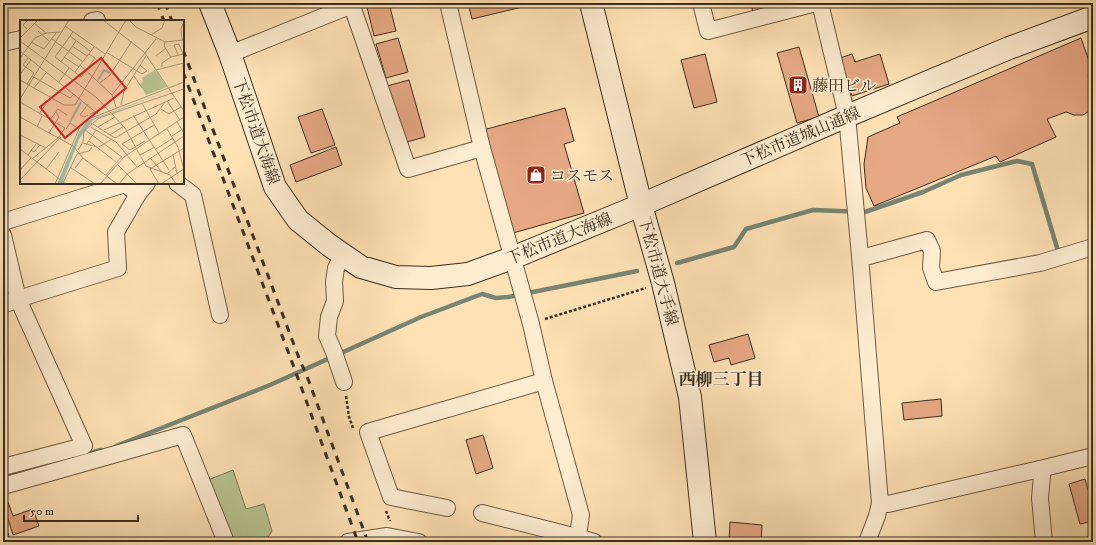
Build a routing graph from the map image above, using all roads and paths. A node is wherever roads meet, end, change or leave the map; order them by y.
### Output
1 (210, 3) edge
2 (448, 3) edge
3 (591, 3) edge
4 (701, 3) edge
5 (816, 3) edge
6 (820, 3) edge
7 (351, 4) edge
8 (1093, 17) edge
9 (20, 39) edge
10 (3, 43) edge
11 (230, 54) junction
12 (847, 116) junction
13 (482, 148) junction
14 (178, 184) edge
15 (142, 189) edge
16 (641, 205) junction
17 (3, 222) edge
18 (3, 235) edge
19 (1093, 246) edge
20 (343, 255) junction
21 (860, 256) junction
22 (512, 258) junction
23 (664, 283) junction
24 (10, 302) edge
25 (220, 315) dead end
26 (531, 324) junction
27 (544, 381) junction
28 (344, 382) dead end
29 (1093, 456) edge
30 (3, 467) edge
31 (1040, 470) junction
32 (3, 486) edge
33 (880, 503) junction
34 (447, 508) dead end
35 (482, 513) dead end
36 (577, 539) edge
37 (226, 542) edge
38 (348, 542) edge
39 (419, 542) edge
40 (594, 542) edge
41 (705, 542) edge
42 (867, 542) edge
43 (1044, 542) edge

1 - 11 street, 下松市道大海線
2 - 13 street
3 - 16 street, 下松市道大手線
4 - 5 street
6 - 12 street
7 - 11 street
7 - 13 street
8 - 12 street, 下松市道城山通線
9 - 10 street
11 - 20 street, 下松市道大海線
12 - 16 street, 下松市道城山通線
12 - 21 street
13 - 22 street
14 - 25 street
15 - 17 street
15 - 24 street
16 - 22 street, 下松市道大海線
16 - 23 street, 下松市道大手線
18 - 24 street
19 - 21 street
20 - 22 street, 下松市道大海線
20 - 28 street
21 - 33 street
22 - 26 street
23 - 26 path
23 - 41 street, 下松市道大手線
24 - 30 street
26 - 27 street
27 - 34 street
27 - 36 street
29 - 31 street
31 - 33 street
31 - 43 street
32 - 37 street
33 - 42 street
35 - 36 street
36 - 40 street
38 - 39 street

